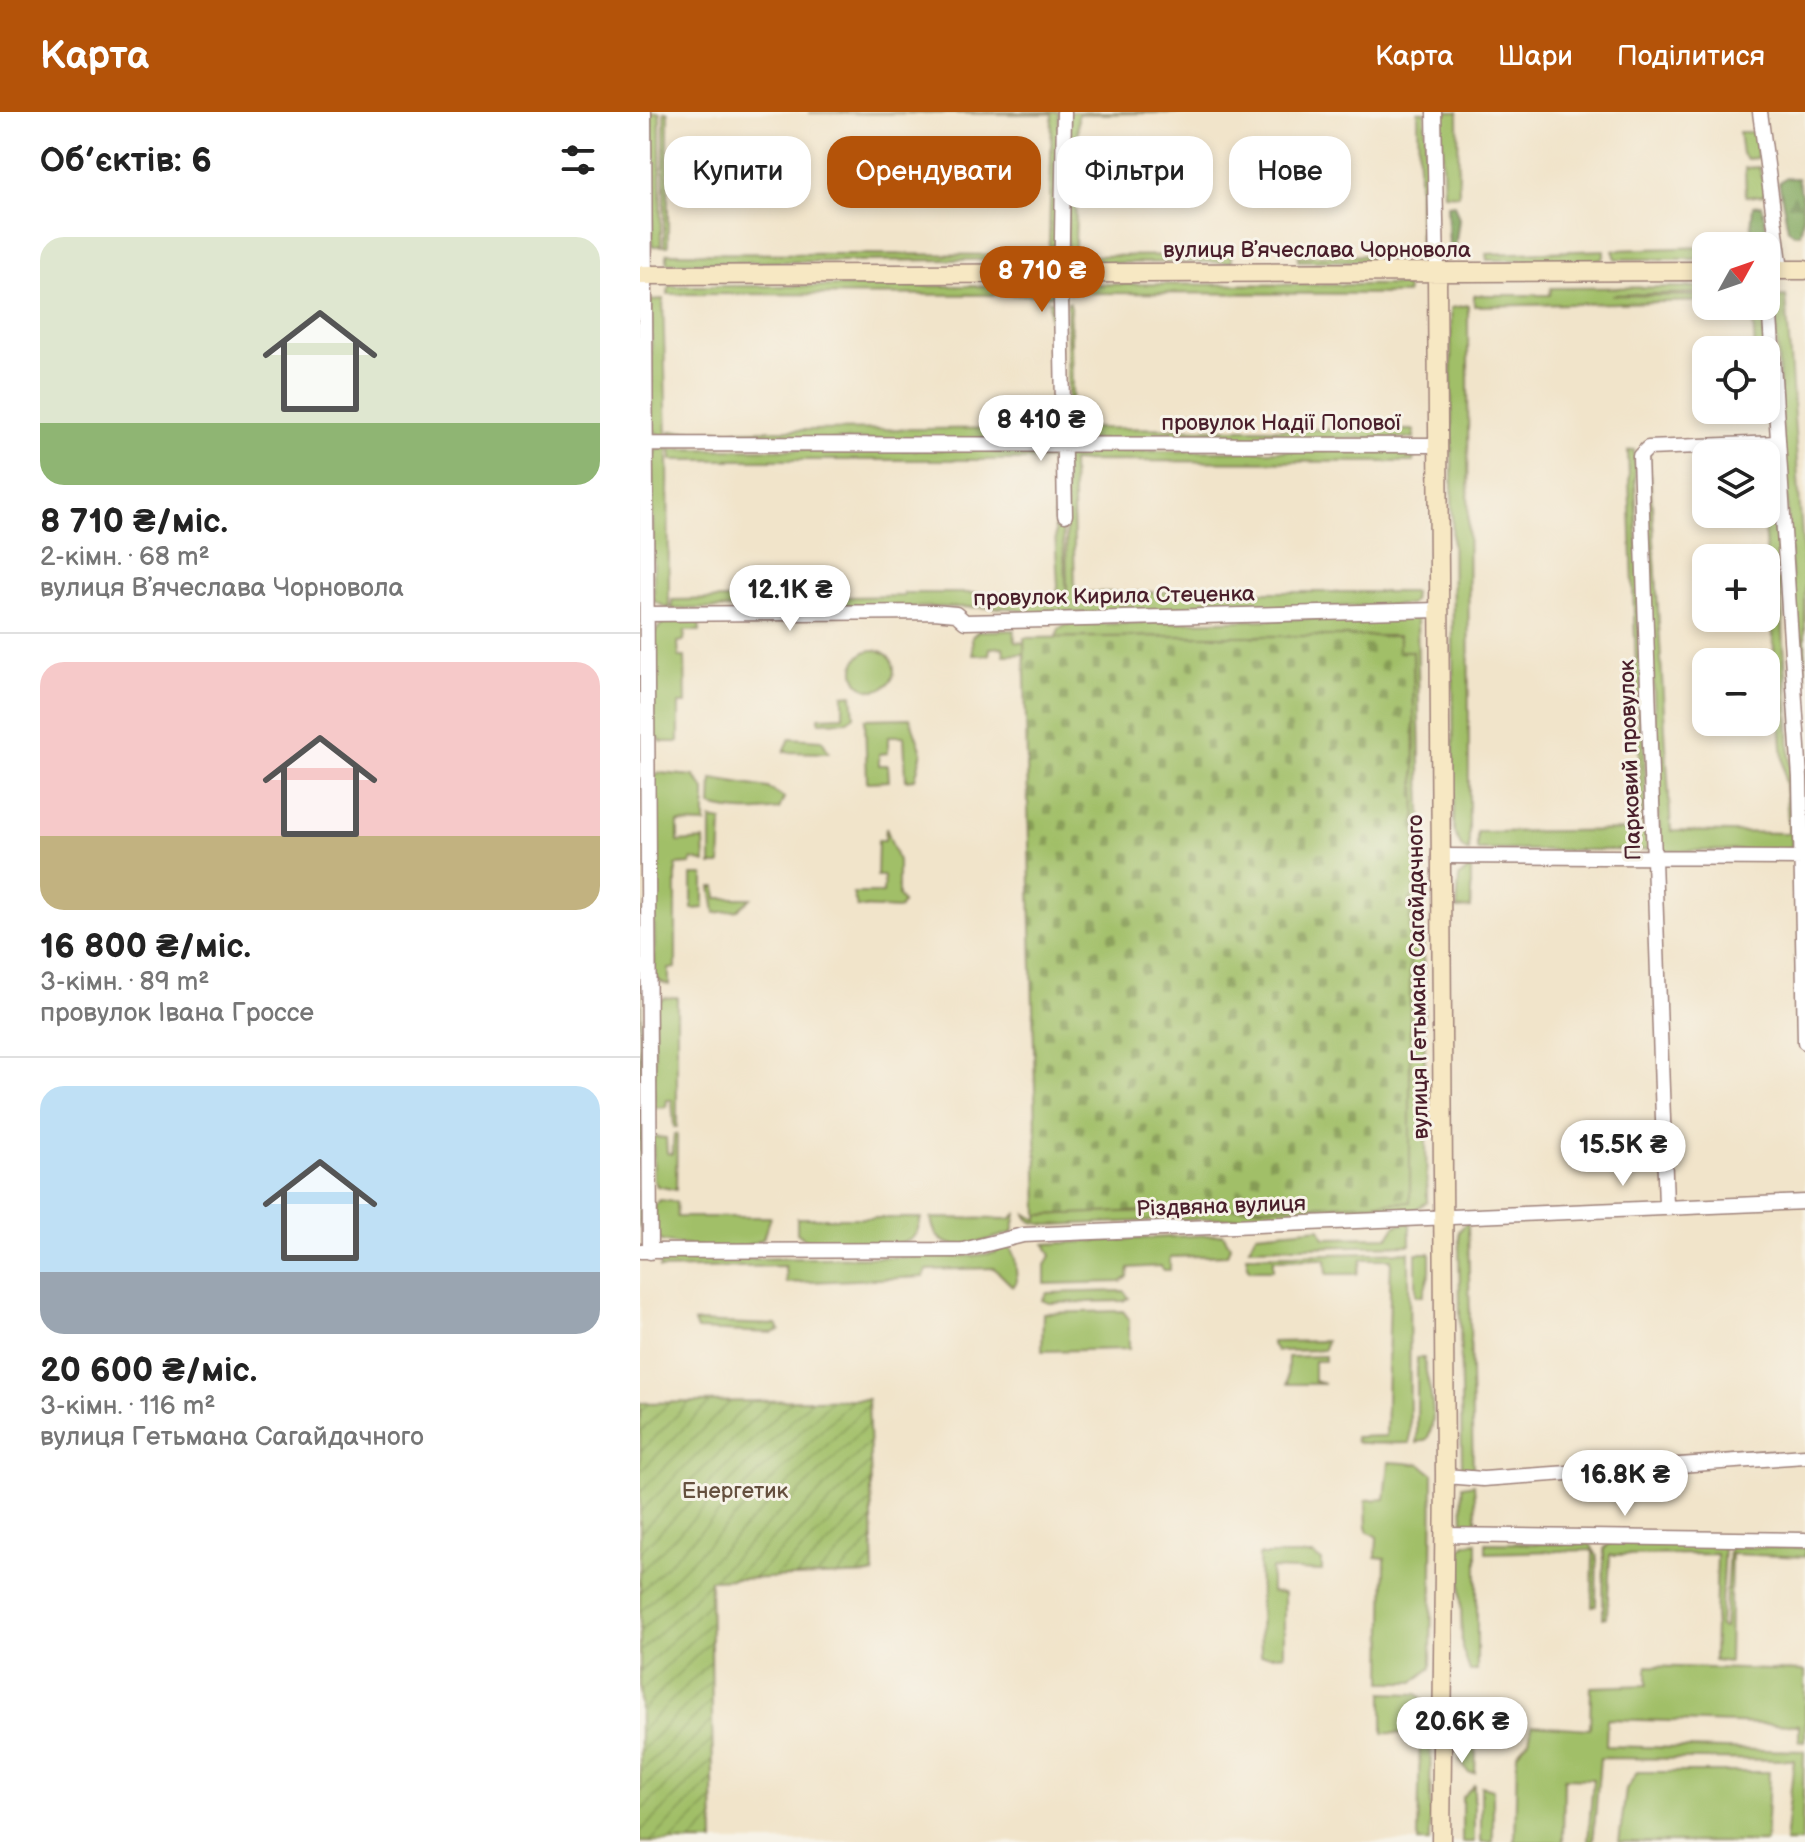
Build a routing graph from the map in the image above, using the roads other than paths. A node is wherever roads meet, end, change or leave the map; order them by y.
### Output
1 (644, 112) edge
2 (1064, 112) edge
3 (1434, 112) edge
4 (1760, 112) edge
5 (1768, 232) edge
6 (1780, 270) edge
7 (1805, 270) edge
8 (1692, 271) edge
9 (1062, 274) junction
10 (1437, 274) junction
11 (642, 275) edge
12 (1773, 320) edge
13 (1777, 440) edge
14 (645, 444) junction
15 (1062, 444) junction
16 (1438, 445) junction
17 (1692, 446) edge
18 (1780, 487) edge
19 (1065, 515) dead end
20 (1439, 610) junction
21 (647, 614) junction
22 (1439, 856) junction
23 (1655, 858) junction
24 (1802, 858) edge
25 (1805, 1042) edge
26 (1805, 1202) edge
27 (1666, 1205) junction
28 (1444, 1217) junction
29 (645, 1251) edge
30 (1805, 1456) edge
31 (1445, 1476) junction
32 (1445, 1535) junction
33 (1805, 1540) edge
34 (1441, 1842) edge

1 - 11 street
2 - 9 street
3 - 10 street, вулиця Гетьмана Сагайдачного
4 - 5 street
6 - 7 main road
8 - 10 main road, вулиця Вʼячеслава Чорновола
9 - 10 main road, вулиця Вʼячеслава Чорновола
9 - 11 main road, вулиця Вʼячеслава Чорновола
9 - 15 street
10 - 16 main road, вулиця Гетьмана Сагайдачного
11 - 14 street
12 - 13 street
14 - 15 street, провулок Надії Попової
14 - 21 street
15 - 16 street, провулок Надії Попової
15 - 19 street
16 - 20 main road, вулиця Гетьмана Сагайдачного
17 - 23 street, Парковий провулок
18 - 24 street
20 - 21 street, провулок Кирила Стеценка
20 - 22 main road, вулиця Гетьмана Сагайдачного
21 - 29 street
22 - 23 street
22 - 28 main road, вулиця Гетьмана Сагайдачного
23 - 24 street
23 - 27 street, Парковий провулок
24 - 25 street
26 - 27 street, Різдвяна вулиця
27 - 28 street, Різдвяна вулиця
28 - 29 street, Різдвяна вулиця
28 - 31 main road, вулиця Гетьмана Сагайдачного
30 - 31 street
31 - 32 main road, вулиця Гетьмана Сагайдачного
32 - 33 street
32 - 34 main road, вулиця Гетьмана Сагайдачного

